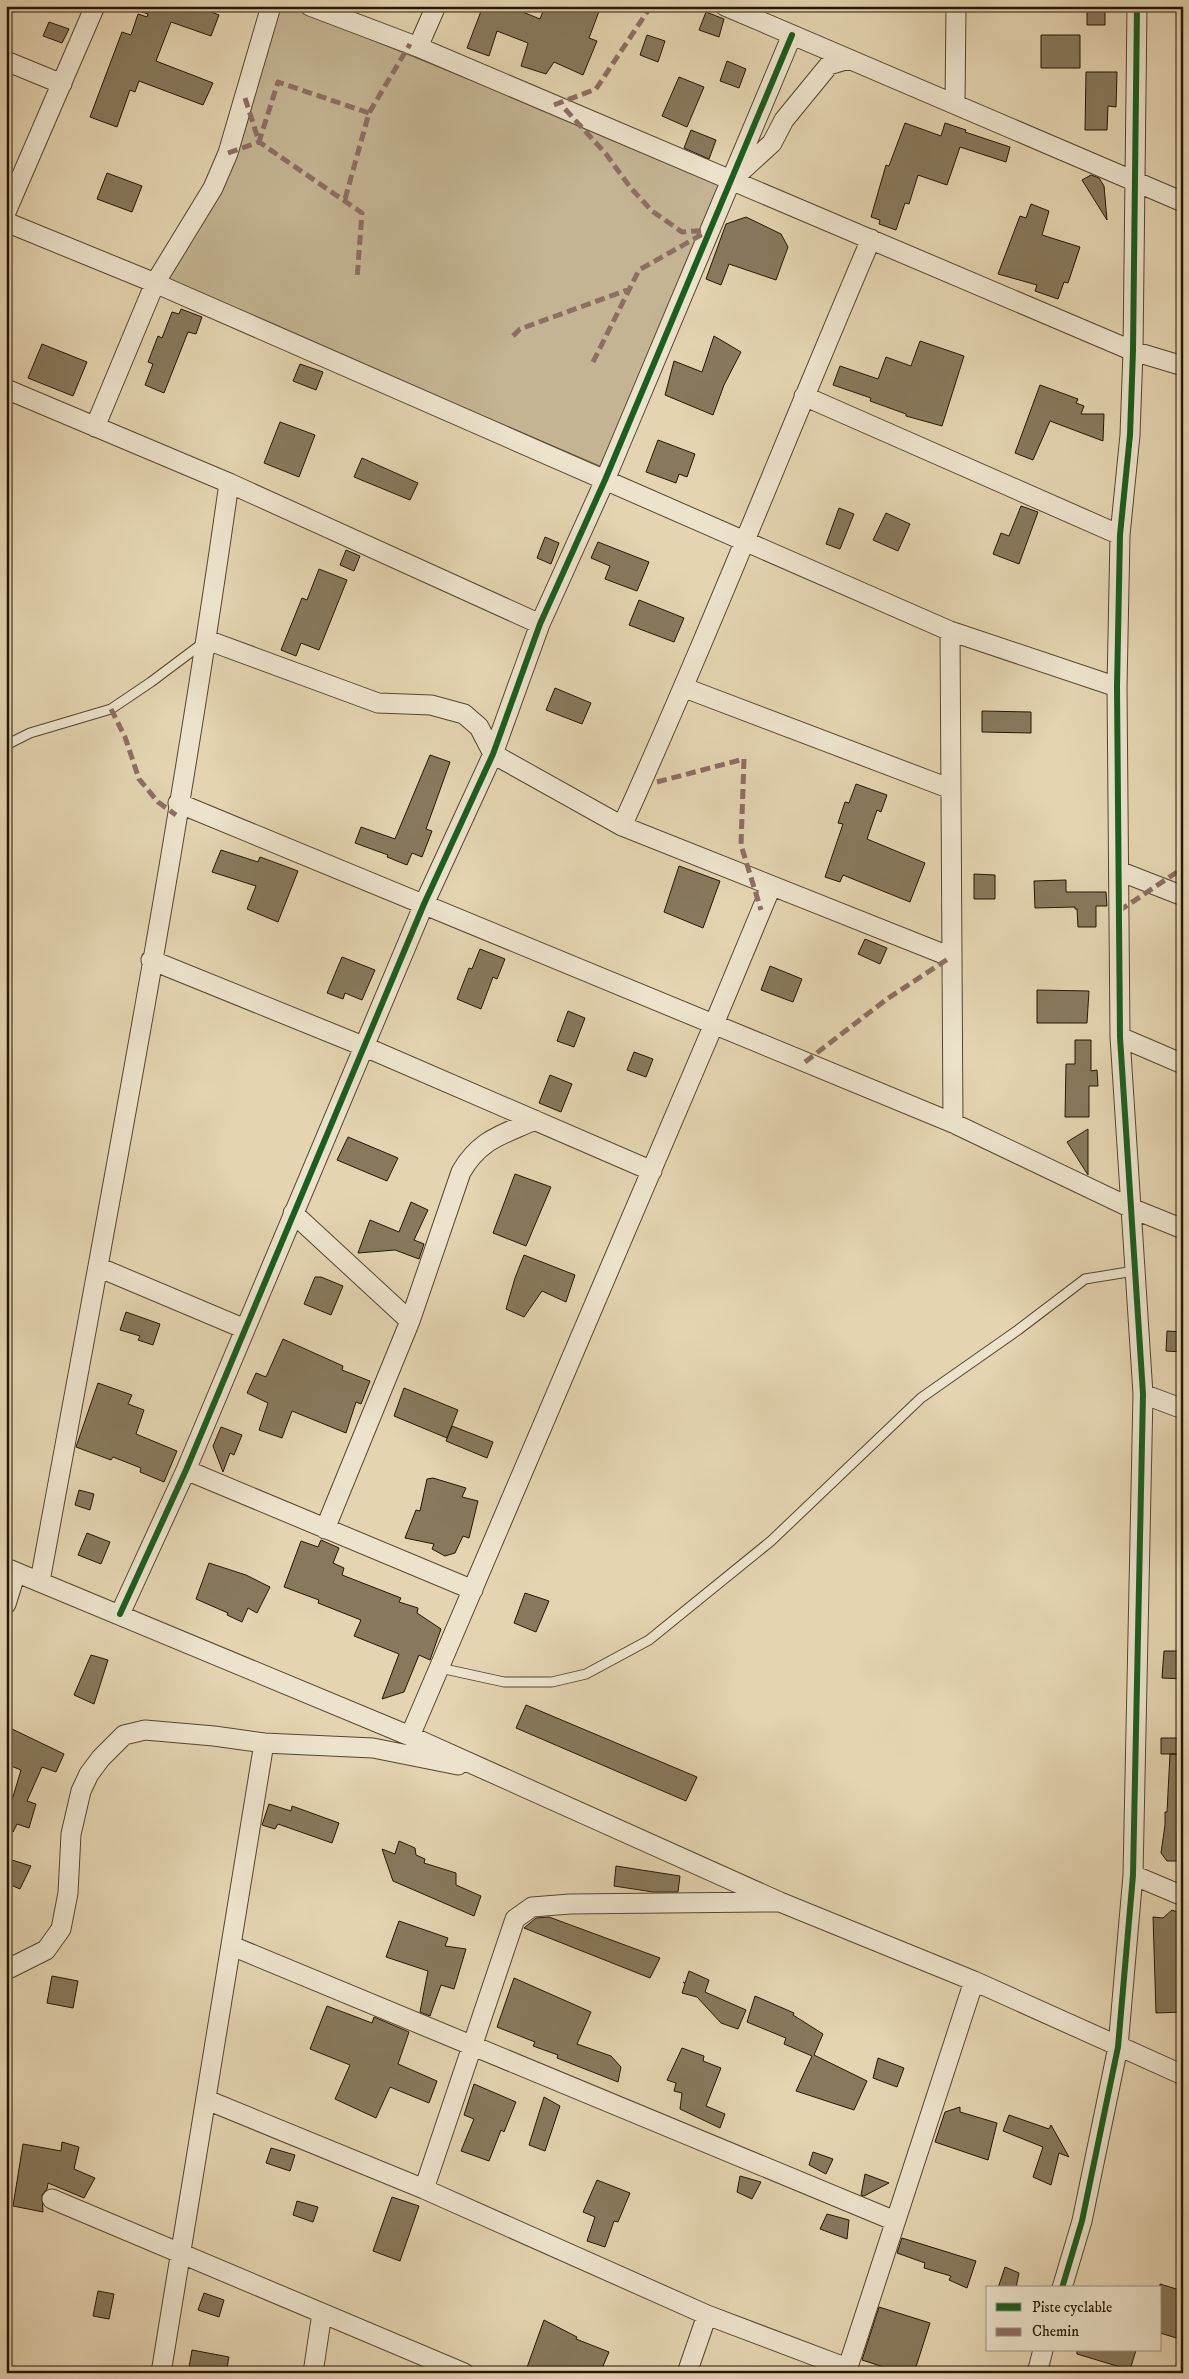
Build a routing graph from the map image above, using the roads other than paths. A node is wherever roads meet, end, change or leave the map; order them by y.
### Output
1 (95, 6) edge
2 (271, 6) edge
3 (310, 6) edge
4 (436, 6) edge
5 (725, 6) edge
6 (956, 6) edge
7 (1136, 6) edge
8 (757, 12) edge
9 (792, 35) junction
10 (418, 47) junction
11 (849, 59) junction
12 (6, 61) edge
13 (62, 84) junction
14 (955, 104) junction
15 (731, 180) junction
16 (1134, 181) junction
17 (1183, 202) edge
18 (6, 212) edge
19 (6, 222) edge
20 (871, 239) junction
21 (155, 283) junction
22 (1133, 351) junction
23 (1183, 366) edge
24 (6, 389) edge
25 (804, 396) junction
26 (95, 427) junction
27 (605, 480) junction
28 (229, 483) junction
29 (1120, 535) junction
30 (746, 542) junction
31 (540, 624) junction
32 (950, 631) junction
33 (207, 640) junction
34 (1117, 687) junction
35 (684, 688) junction
36 (6, 745) edge
37 (493, 754) junction
38 (951, 789) junction
39 (178, 803) junction
40 (622, 826) junction
41 (1119, 871) junction
42 (771, 887) junction
43 (1183, 896) edge
44 (424, 904) junction
45 (950, 957) junction
46 (151, 960) junction
47 (714, 1024) junction
48 (1120, 1037) junction
49 (363, 1046) junction
50 (1183, 1064) edge
51 (535, 1120) junction
52 (952, 1123) junction
53 (652, 1171) junction
54 (1131, 1208) junction
55 (294, 1213) junction
56 (1183, 1229) edge
57 (98, 1267) junction
58 (1134, 1271) junction
59 (410, 1321) junction
60 (245, 1329) junction
61 (1143, 1394) junction
62 (1183, 1409) edge
63 (186, 1470) junction
64 (325, 1528) junction
65 (11, 1570) edge
66 (40, 1581) junction
67 (473, 1590) junction
68 (6, 1604) edge
69 (120, 1614) junction
70 (440, 1668) junction
71 (410, 1736) junction
72 (264, 1743) junction
73 (491, 1772) junction
74 (1133, 1875) junction
75 (1183, 1896) edge
76 (780, 1902) junction
77 (232, 1946) junction
78 (6, 1970) edge
79 (974, 1981) junction
80 (472, 2045) junction
81 (1118, 2047) junction
82 (1183, 2075) edge
83 (207, 2100) junction
84 (424, 2189) junction
85 (52, 2199) dead end
86 (895, 2221) junction
87 (182, 2255) junction
88 (1063, 2286) edge
89 (322, 2313) junction
90 (707, 2315) junction
91 (1042, 2352) edge
92 (846, 2370) edge
93 (161, 2373) edge
94 (312, 2373) edge
95 (464, 2373) edge
96 (687, 2373) edge
97 (1036, 2373) edge

1 - 13 street
2 - 21 street
3 - 10 street
4 - 10 street
5 - 8 street
6 - 14 street
7 - 16 street
8 - 9 street
9 - 11 street
9 - 15 street
10 - 15 street
11 - 14 street
11 - 15 street
12 - 13 street
13 - 18 street
14 - 16 street
15 - 20 street
15 - 27 street
16 - 17 street
16 - 22 street
19 - 21 street
20 - 22 street
20 - 25 street
21 - 26 street
21 - 27 street
22 - 23 street
22 - 29 street
24 - 26 street
25 - 29 street
25 - 30 street
26 - 28 street
27 - 30 street
27 - 31 street
28 - 31 street
28 - 33 street
29 - 34 street
30 - 32 street
30 - 35 street
31 - 37 street
32 - 34 street
32 - 38 street
33 - 36 lane
33 - 37 street
33 - 39 street
34 - 41 street
35 - 38 street
35 - 40 street
37 - 40 street
37 - 44 street
38 - 45 street
39 - 44 street
39 - 46 street
40 - 42 street
41 - 43 street
41 - 48 street
42 - 45 street
42 - 47 street
44 - 47 street
44 - 49 street
45 - 52 street
46 - 49 street
46 - 57 street
47 - 52 street
47 - 53 street
48 - 50 street
48 - 54 street
49 - 51 street
49 - 55 street
51 - 53 street
51 - 59 street
52 - 54 street
53 - 67 street
54 - 56 street
54 - 58 street
55 - 59 street
55 - 60 street
57 - 60 street
57 - 66 street
58 - 61 street
58 - 70 lane
59 - 64 street
60 - 63 street
61 - 62 street
61 - 74 street
63 - 64 street
63 - 69 street
64 - 67 street
65 - 66 street
65 - 68 street
66 - 69 street
67 - 70 street
69 - 71 street
70 - 71 street
71 - 73 street
72 - 73 street
72 - 77 street
72 - 78 street
73 - 76 street
74 - 75 street
74 - 81 street
76 - 79 street
76 - 80 street
77 - 80 street
77 - 83 street
79 - 81 street
79 - 86 street
80 - 84 street
80 - 86 street
81 - 82 street
81 - 88 street
83 - 84 street
83 - 87 street
84 - 90 street
85 - 87 street
86 - 92 street
87 - 89 street
87 - 93 street
89 - 94 street
89 - 95 street
90 - 92 street
90 - 96 street
91 - 97 street

